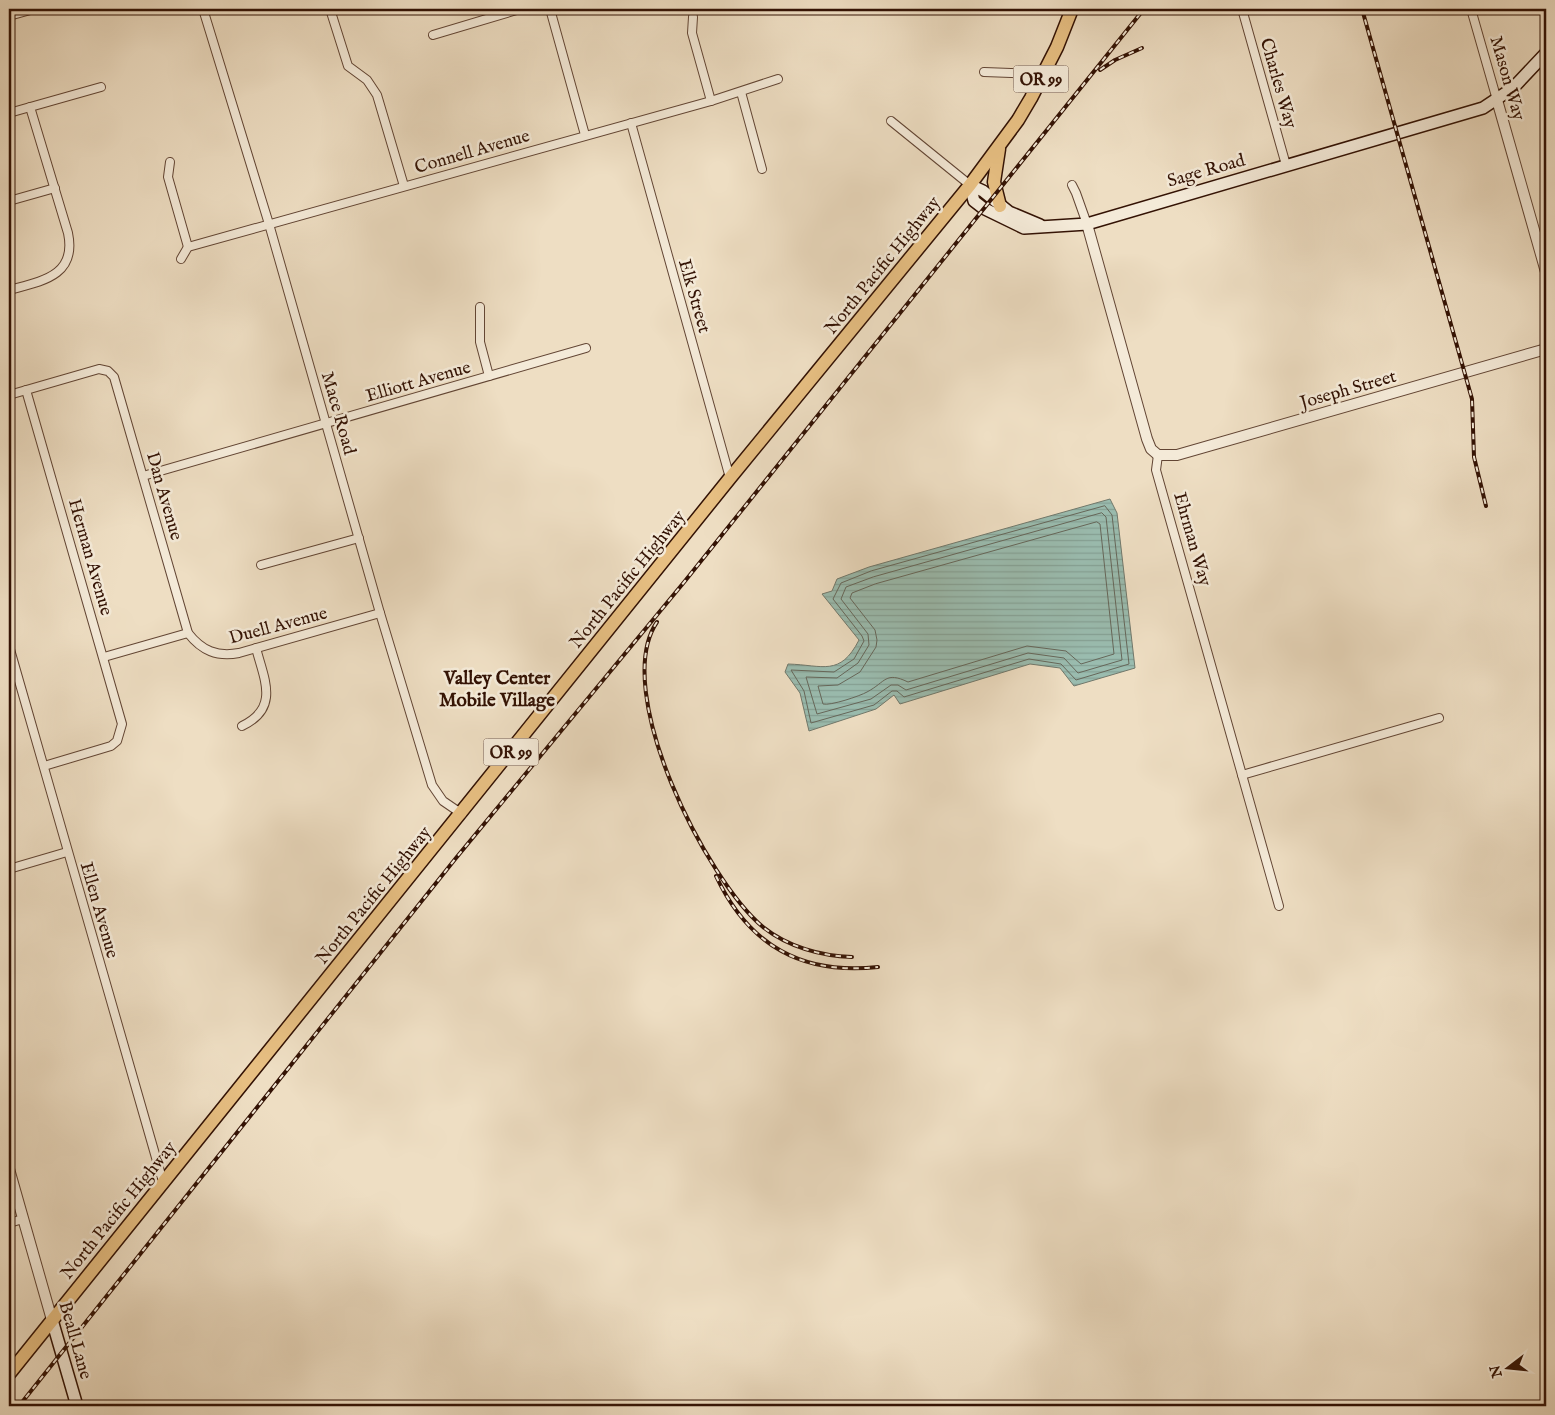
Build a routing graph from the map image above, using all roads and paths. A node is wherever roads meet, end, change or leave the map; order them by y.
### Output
1 (34, 9) edge
2 (203, 9) edge
3 (330, 9) edge
4 (520, 9) edge
5 (550, 9) edge
6 (1072, 9) edge
7 (1242, 9) edge
8 (1471, 9) edge
9 (9, 16) edge
10 (693, 17) dead end
11 (432, 35) dead end
12 (1546, 53) edge
13 (984, 72) dead end
14 (1044, 74) junction
15 (778, 79) dead end
16 (101, 87) dead end
17 (741, 92) junction
18 (1497, 100) junction
19 (711, 101) junction
20 (30, 107) junction
21 (9, 113) edge
22 (891, 121) dead end
23 (631, 123) junction
24 (585, 135) junction
25 (1000, 145) junction
26 (170, 162) dead end
27 (1286, 165) junction
28 (762, 169) dead end
29 (970, 185) junction
30 (404, 186) junction
31 (1072, 186) dead end
32 (55, 188) junction
33 (9, 201) edge
34 (1000, 206) junction
35 (269, 224) junction
36 (1087, 224) junction
37 (1043, 227) junction
38 (188, 247) junction
39 (181, 259) dead end
40 (1546, 272) edge
41 (9, 290) edge
42 (480, 307) dead end
43 (586, 348) dead end
44 (1546, 349) edge
45 (488, 376) junction
46 (26, 390) junction
47 (9, 395) edge
48 (327, 423) junction
49 (1158, 455) junction
50 (144, 476) junction
51 (730, 478) junction
52 (359, 538) junction
53 (261, 565) dead end
54 (380, 613) junction
55 (188, 633) junction
56 (9, 646) edge
57 (256, 648) junction
58 (104, 657) junction
59 (1439, 718) dead end
60 (242, 726) dead end
61 (44, 766) junction
62 (1242, 774) junction
63 (462, 814) junction
64 (67, 852) junction
65 (9, 869) edge
66 (1279, 906) dead end
67 (9, 1169) edge
68 (163, 1182) junction
69 (23, 1219) junction
70 (9, 1223) edge
71 (52, 1320) junction
72 (9, 1374) edge
73 (77, 1406) edge

1 - 9 street
2 - 35 street, Mace Road
3 - 30 street
4 - 11 street
5 - 24 street
6 - 14 main road, North Pacific Highway / OR 99
7 - 27 street, Charles Way
8 - 18 street, Mason Way
10 - 19 street
12 - 18 main road, Sage Road
13 - 14 street
14 - 25 main road, North Pacific Highway / OR 99
15 - 17 street, Connell Avenue
16 - 20 street
17 - 19 street, Connell Avenue
17 - 28 street
18 - 27 main road, Sage Road
18 - 40 street, Mason Way
19 - 23 street, Connell Avenue
20 - 21 street
20 - 32 street
22 - 29 street, Sage Road
23 - 24 street, Connell Avenue
23 - 51 street, Elk Street
24 - 30 street, Connell Avenue
25 - 29 main road, North Pacific Highway / OR 99
25 - 34 main road
26 - 38 street
27 - 36 main road, Sage Road
29 - 34 main road
29 - 37 main road, Sage Road
29 - 51 main road, North Pacific Highway / OR 99
30 - 35 street, Connell Avenue
31 - 36 street, Ehrman Way
32 - 33 street
32 - 41 street
34 - 37 main road
35 - 38 street, Connell Avenue
35 - 48 street, Mace Road
36 - 37 main road, Sage Road
36 - 49 street, Ehrman Way
38 - 39 street
42 - 45 street
43 - 45 street, Elliott Avenue
44 - 49 street, Joseph Street
45 - 48 street, Elliott Avenue
46 - 47 street
46 - 50 street, Dan Avenue
46 - 58 street, Herman Avenue
48 - 50 street, Elliott Avenue
48 - 52 street, Mace Road
49 - 62 street, Ehrman Way
50 - 55 street, Dan Avenue
51 - 63 main road, North Pacific Highway / OR 99
52 - 53 street
52 - 54 street, Mace Road
54 - 57 street, Duell Avenue
54 - 63 street, Mace Road
55 - 57 street, Duell Avenue
55 - 58 street
56 - 61 street, Ellen Avenue
57 - 60 street
58 - 61 street, Herman Avenue
59 - 62 street
61 - 64 street, Ellen Avenue
62 - 66 street, Ehrman Way
63 - 68 main road, North Pacific Highway / OR 99
64 - 65 street
64 - 68 street, Ellen Avenue
67 - 69 street, Beall Lane
68 - 71 main road, North Pacific Highway / OR 99
69 - 70 street
69 - 71 street, Beall Lane
71 - 72 main road, OR 99
71 - 73 main road, Beall Lane

